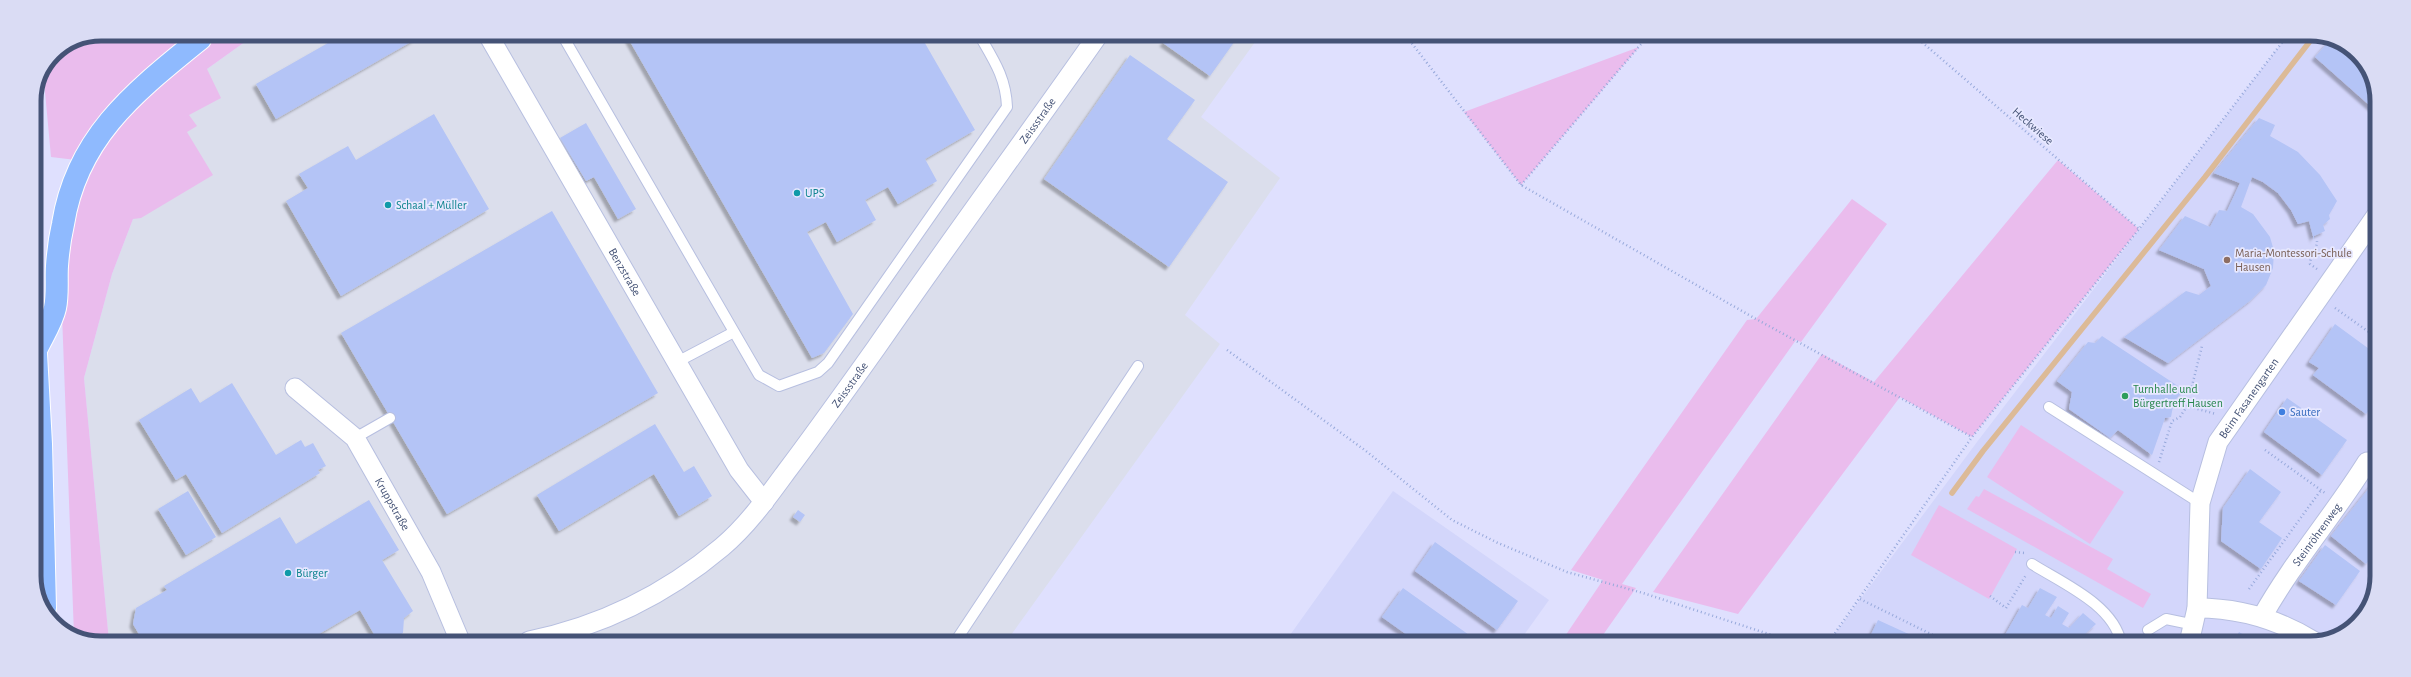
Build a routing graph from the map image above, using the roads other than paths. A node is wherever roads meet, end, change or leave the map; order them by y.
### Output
1 (198, 41) edge
2 (492, 41) edge
3 (566, 41) edge
4 (983, 41) edge
5 (1094, 41) edge
6 (2370, 225) edge
7 (734, 332) junction
8 (41, 339) edge
9 (677, 362) junction
10 (1138, 366) dead end
11 (296, 388) dead end
12 (2049, 407) dead end
13 (390, 418) dead end
14 (355, 438) junction
15 (2370, 464) edge
16 (41, 493) edge
17 (764, 502) junction
18 (2200, 503) junction
19 (2032, 564) road end
20 (45, 595) edge
21 (2196, 616) junction
22 (2262, 617) junction
23 (2148, 630) dead end
24 (458, 636) edge
25 (555, 636) edge
26 (959, 636) edge
27 (2120, 636) edge
28 (2191, 636) edge
29 (2306, 636) edge

1 - 8 highway
2 - 9 street, Benzstraße
3 - 7 lane
4 - 7 lane
5 - 17 street, Zeissstraße
6 - 18 street, Beim Fasanengarten
7 - 9 lane
9 - 17 street, Benzstraße
10 - 26 lane
11 - 14 street, Kruppstraße
12 - 18 lane
13 - 14 lane
14 - 24 street, Kruppstraße
15 - 22 street, Steinröhrenweg
16 - 20 highway
17 - 25 street, Zeissstraße
18 - 21 street, Beim Fasanengarten
19 - 27 lane
21 - 22 street
21 - 23 lane
21 - 28 street, Beim Fasanengarten
22 - 29 street

